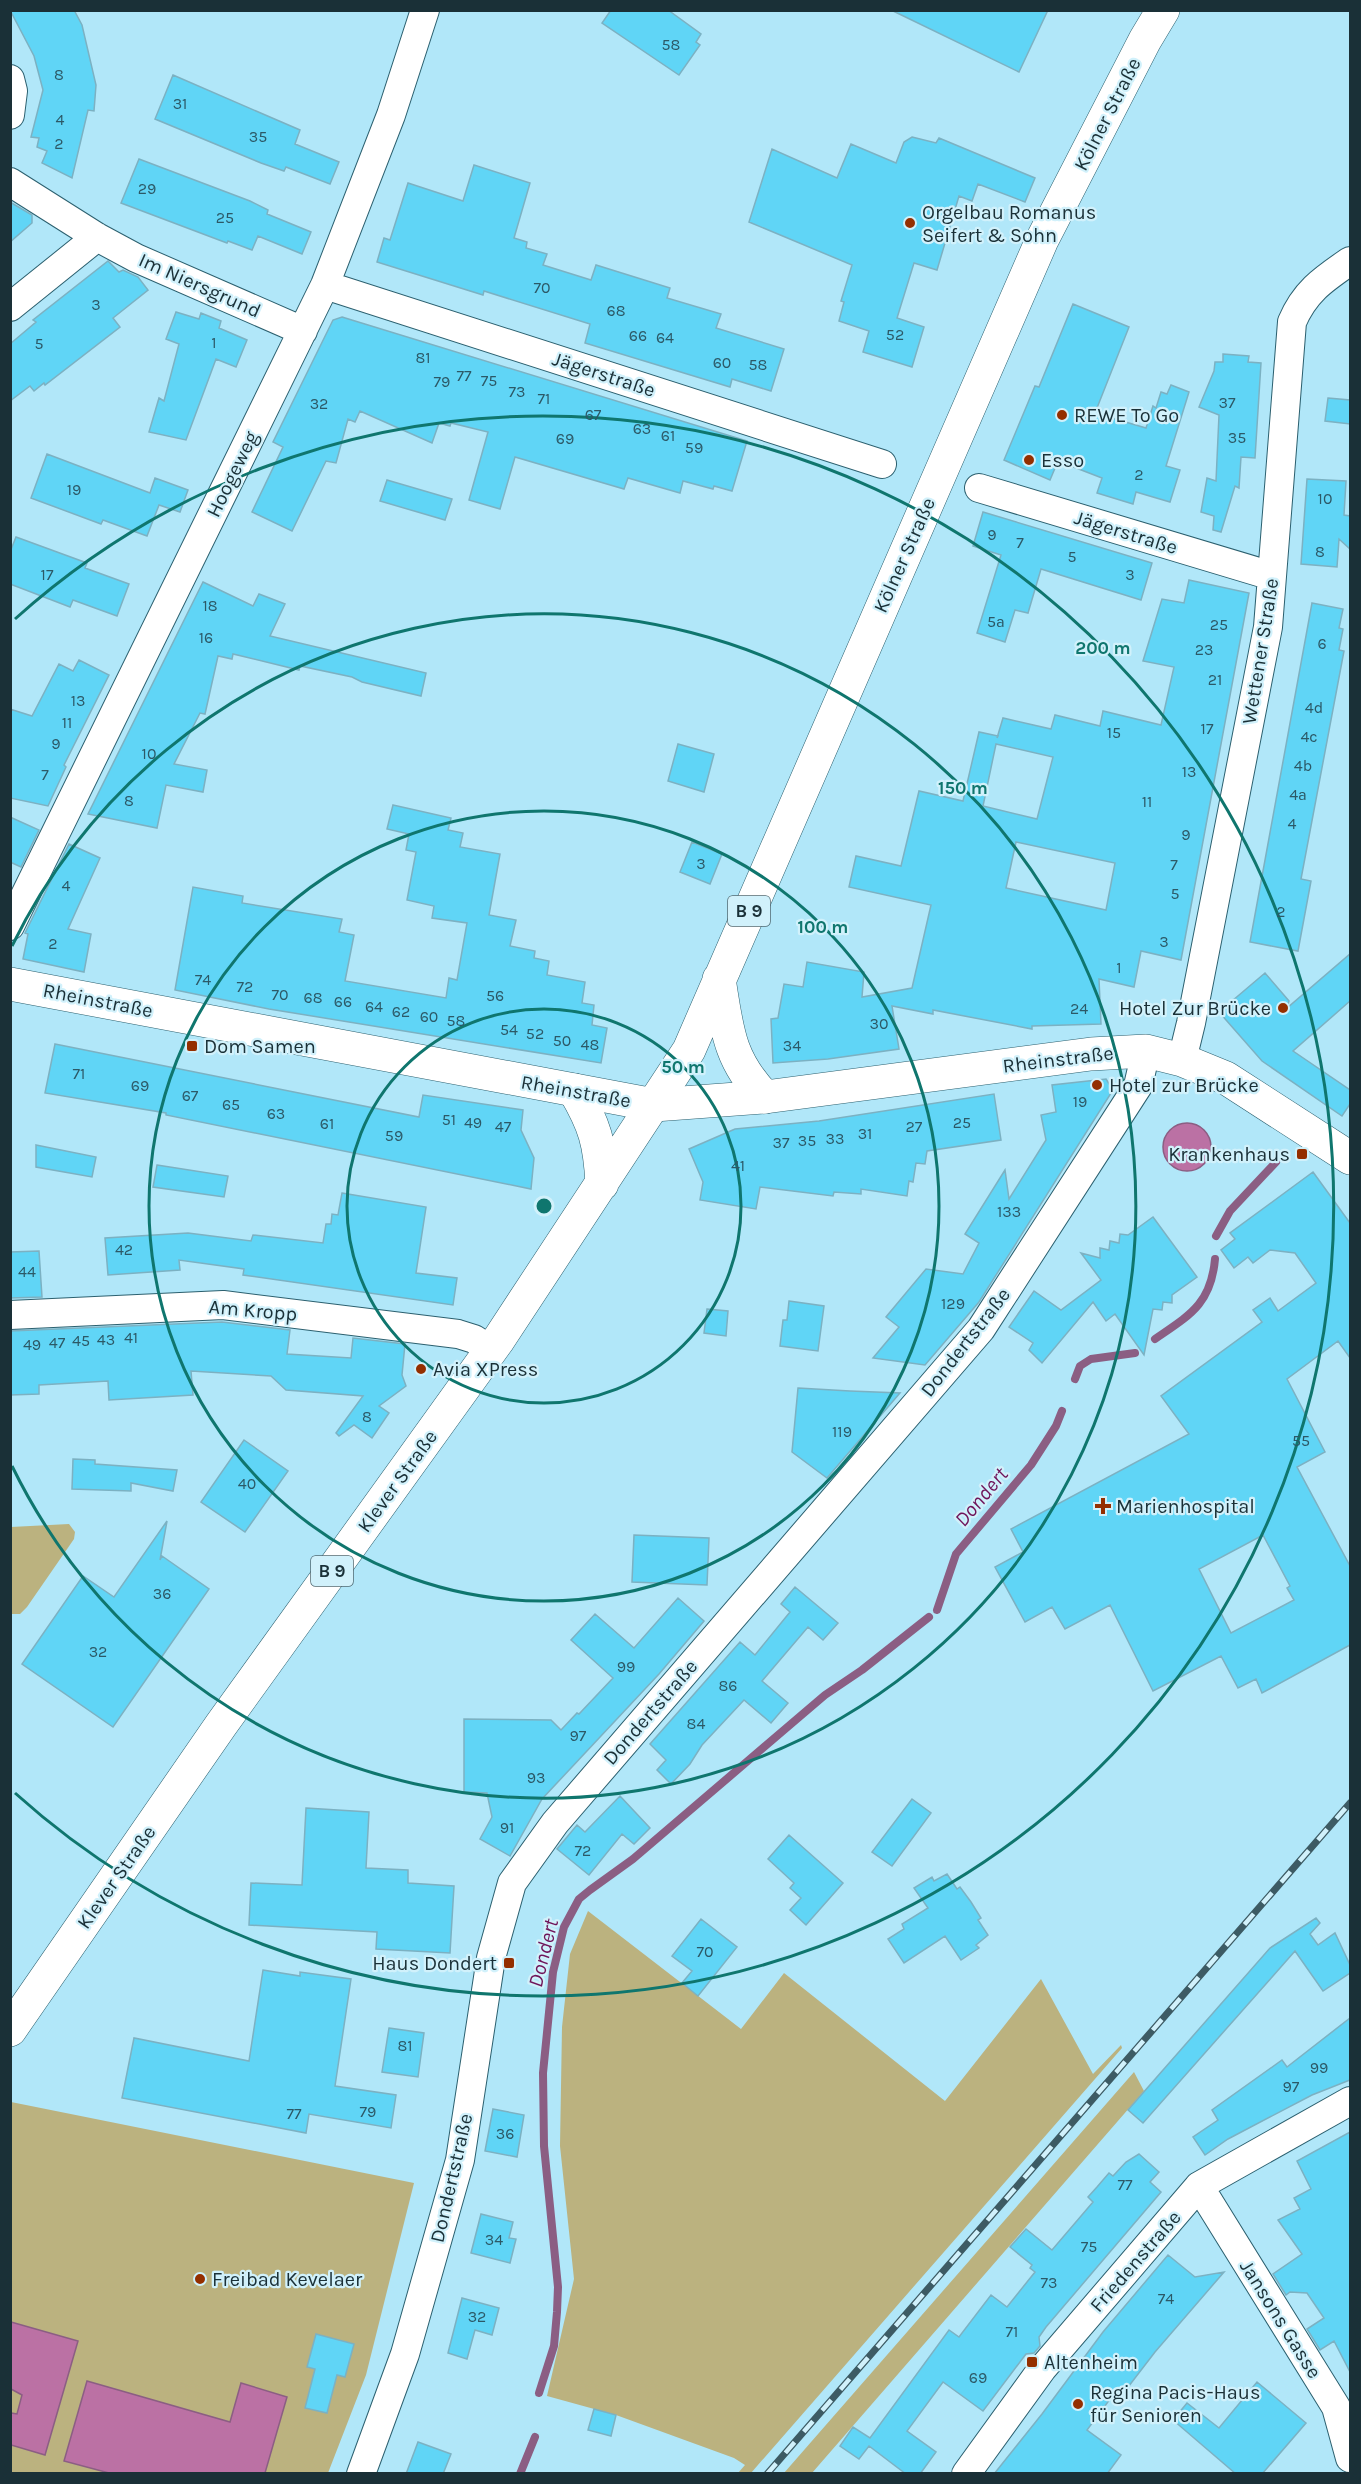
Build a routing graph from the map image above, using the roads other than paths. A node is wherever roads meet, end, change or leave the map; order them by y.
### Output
1 (425, 10) edge
2 (1163, 10) edge
3 (10, 79) edge
4 (10, 115) edge
5 (10, 182) edge
6 (97, 237) junction
7 (1350, 262) edge
8 (325, 285) junction
9 (10, 307) edge
10 (303, 331) junction
11 (882, 464) dead end
12 (979, 488) dead end
13 (1272, 576) junction
14 (10, 926) edge
15 (719, 979) junction
16 (10, 984) edge
17 (1146, 1051) junction
18 (1182, 1060) junction
19 (574, 1090) junction
20 (765, 1097) junction
21 (654, 1105) junction
22 (1350, 1158) edge
23 (602, 1184) junction
24 (10, 1315) edge
25 (491, 1350) junction
26 (10, 2030) edge
27 (1350, 2102) edge
28 (1199, 2186) junction
29 (1350, 2458) edge
30 (361, 2474) edge
31 (966, 2474) edge

1 - 8 street, Hoogeweg
2 - 15 main road, Kölner Straße / B 9
3 - 4 street
5 - 6 street, Im Niersgrund
6 - 9 street
6 - 10 street, Im Niersgrund
7 - 13 street, Wettener Straße
8 - 10 street, Hoogeweg
8 - 11 street, Jägerstraße
10 - 14 street, Hoogeweg
12 - 13 street, Jägerstraße
13 - 18 street, Wettener Straße
15 - 20 main road
15 - 21 main road, Kölner Straße / B 9
16 - 19 main road, Rheinstraße
17 - 18 main road, Rheinstraße
17 - 20 main road, Rheinstraße
17 - 30 street, Dondertstraße
18 - 22 main road, Rheinstraße
19 - 21 main road, Rheinstraße
19 - 23 main road
20 - 21 main road, Rheinstraße
21 - 23 main road, Klever Straße / B 9
23 - 25 main road, Klever Straße / B 9
24 - 25 street, Am Kropp
25 - 26 main road, Klever Straße / B 9
27 - 28 street, Friedenstraße
28 - 29 street, Jansons Gasse
28 - 31 street, Friedenstraße

